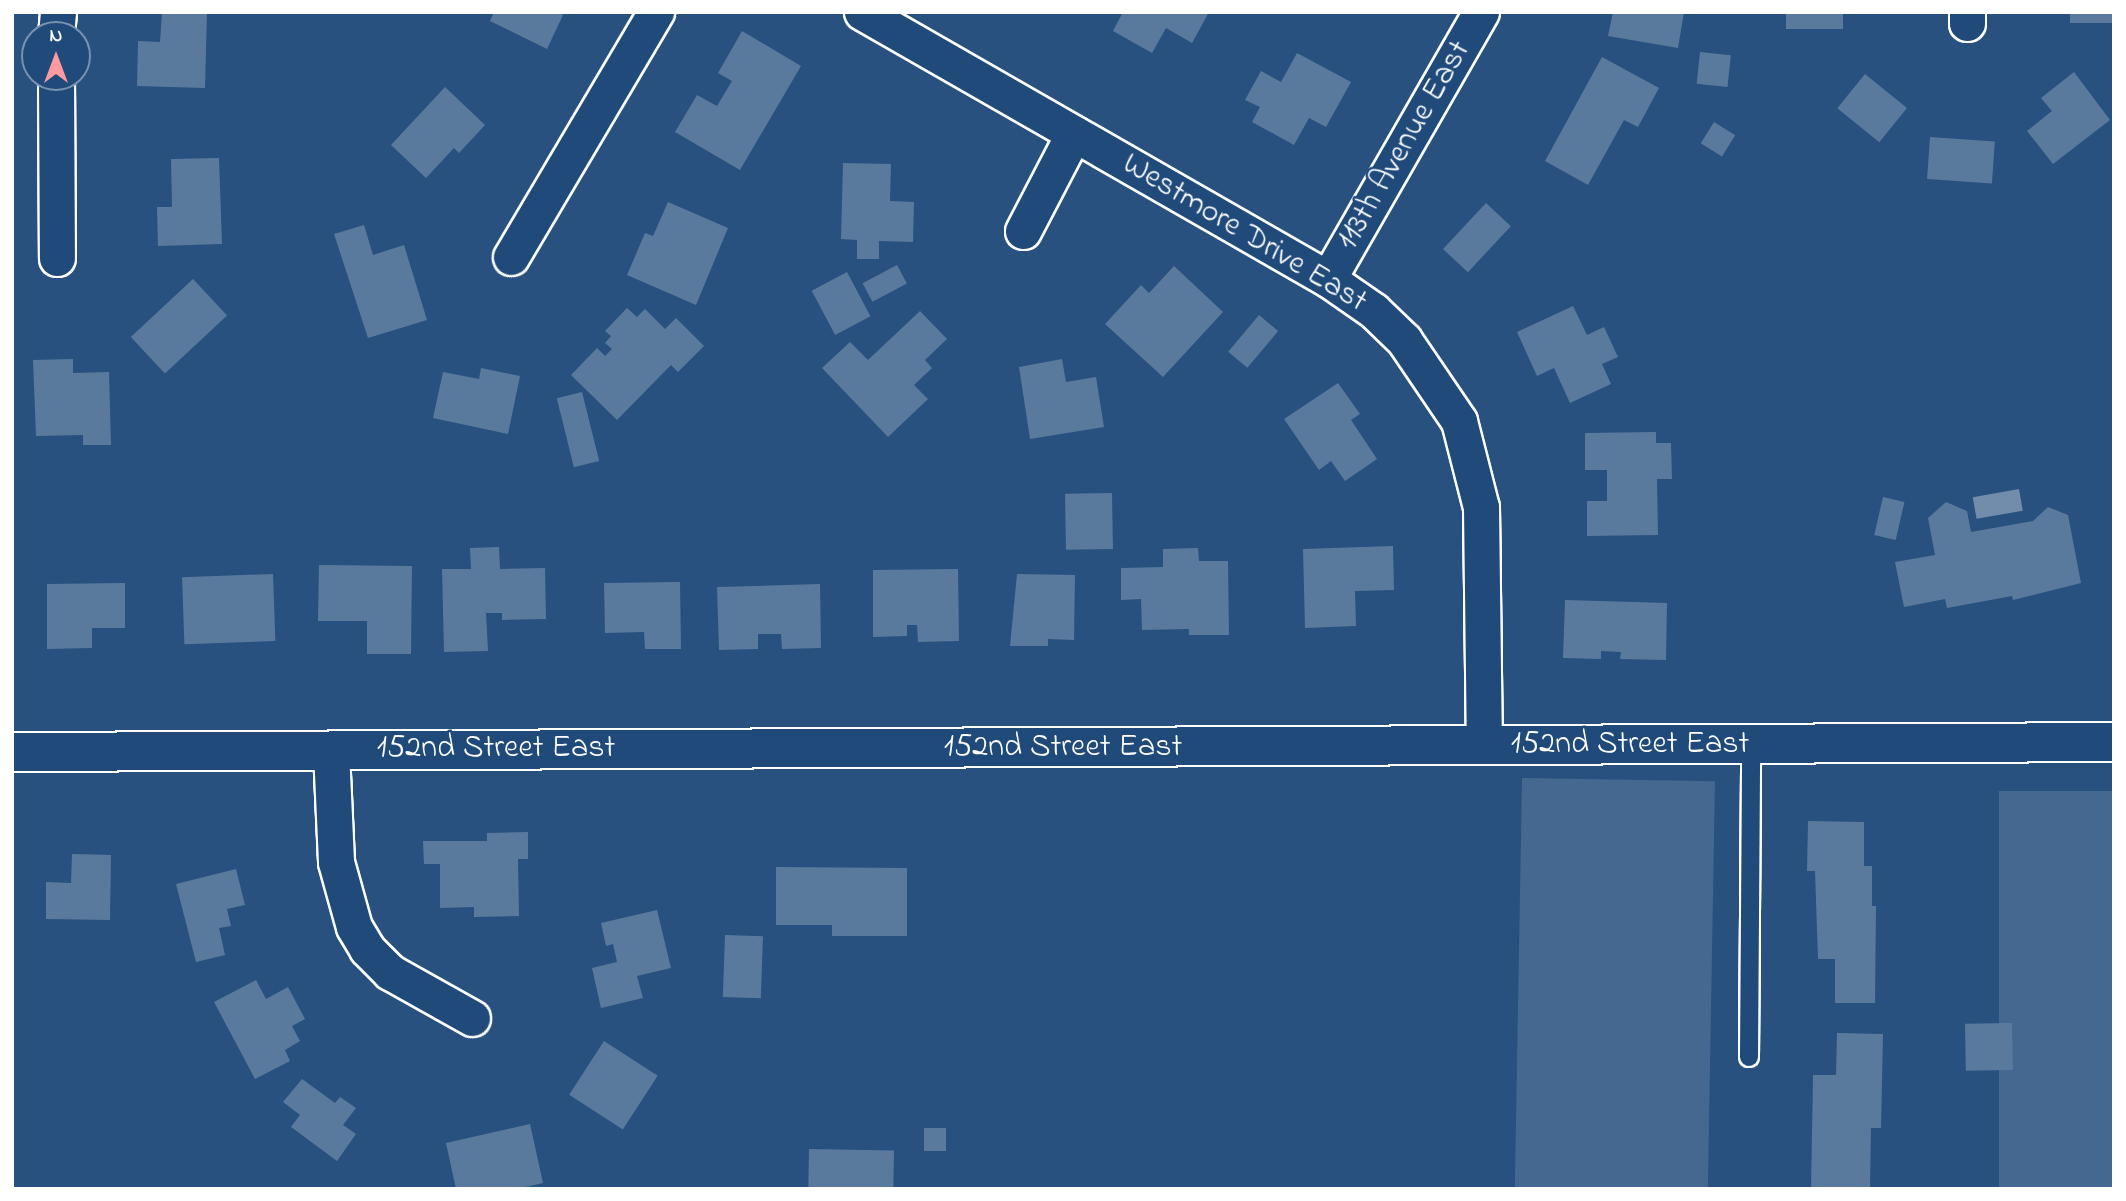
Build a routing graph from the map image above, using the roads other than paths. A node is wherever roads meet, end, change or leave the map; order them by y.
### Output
1 (656, 12) edge
2 (862, 12) edge
3 (1481, 12) edge
4 (56, 91) edge
5 (1074, 133) junction
6 (1023, 232) dead end
7 (511, 257) dead end
8 (57, 258) dead end
9 (1328, 279) junction
10 (2114, 742) edge
11 (1751, 744) junction
12 (1484, 746) junction
13 (331, 751) junction
14 (12, 752) edge
15 (472, 1018) dead end
16 (1749, 1057) dead end

1 - 7 street
2 - 5 street, Westmore Drive East
3 - 9 street, 113th Avenue East
4 - 8 street
5 - 6 street
5 - 9 street, Westmore Drive East
9 - 12 street, Westmore Drive East
10 - 11 main road, 152nd Street East
11 - 12 main road, 152nd Street East
11 - 16 lane
12 - 13 main road, 152nd Street East
13 - 14 main road, 152nd Street East
13 - 15 street

